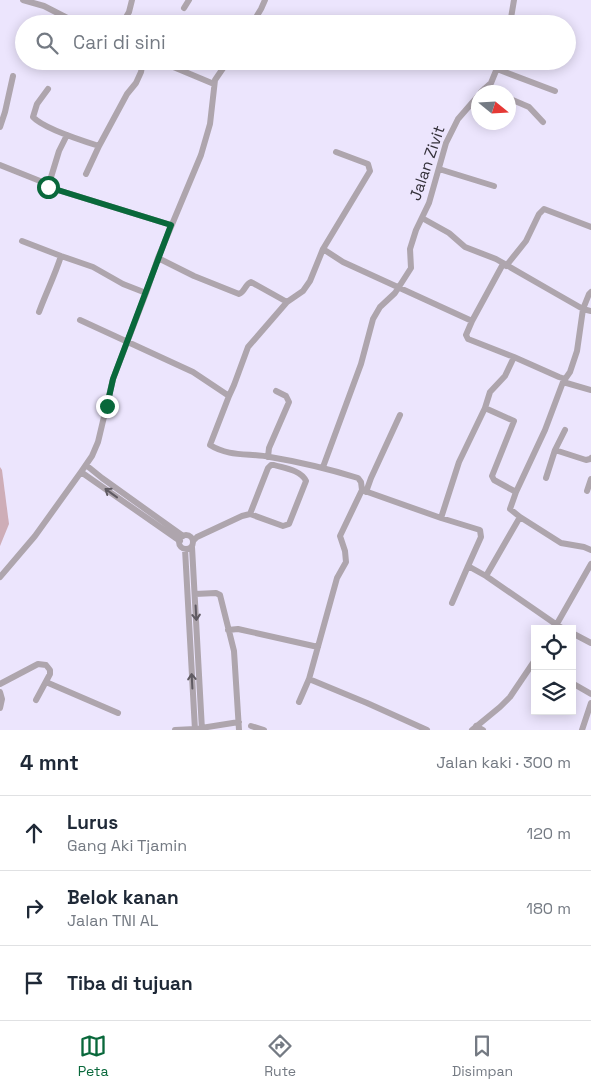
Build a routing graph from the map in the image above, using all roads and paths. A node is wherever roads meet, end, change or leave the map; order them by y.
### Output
1 (23, 0) edge
2 (132, 0) edge
3 (189, 0) edge
4 (264, 0) edge
5 (514, 0) edge
6 (184, 8) dead end
7 (62, 15) edge
8 (127, 15) edge
9 (257, 15) edge
10 (512, 15) edge
11 (141, 70) edge
12 (181, 70) edge
13 (222, 70) edge
14 (497, 70) edge
15 (500, 70) edge
16 (12, 76) dead end
17 (214, 84) junction
18 (489, 85) edge
19 (48, 89) dead end
20 (555, 92) dead end
21 (516, 101) edge
22 (471, 104) edge
23 (543, 122) dead end
24 (0, 127) edge
25 (67, 135) junction
26 (99, 146) junction
27 (336, 152) dead end
28 (0, 166) edge
29 (439, 169) junction
30 (86, 174) dead end
31 (494, 186) dead end
32 (48, 187) junction
33 (422, 218) junction
34 (171, 225) junction
35 (591, 227) edge
36 (22, 241) dead end
37 (323, 249) junction
38 (61, 256) junction
39 (158, 258) junction
40 (504, 265) junction
41 (398, 287) junction
42 (146, 292) junction
43 (591, 292) edge
44 (287, 302) junction
45 (583, 309) junction
46 (591, 311) edge
47 (40, 312) dead end
48 (80, 320) dead end
49 (472, 321) junction
50 (127, 341) junction
51 (514, 357) junction
52 (564, 380) junction
53 (591, 390) edge
54 (276, 391) dead end
55 (229, 396) junction
56 (485, 408) junction
57 (400, 415) dead end
58 (565, 430) dead end
59 (555, 450) junction
60 (268, 456) junction
61 (591, 458) edge
62 (86, 465) junction
63 (323, 467) junction
64 (81, 472) junction
65 (546, 478) dead end
66 (591, 479) edge
67 (364, 491) junction
68 (587, 491) dead end
69 (516, 492) junction
70 (134, 500) junction
71 (129, 506) junction
72 (250, 514) junction
73 (520, 517) junction
74 (441, 518) junction
75 (181, 538) junction
76 (194, 541) junction
77 (185, 549) junction
78 (591, 550) edge
79 (591, 564) edge
80 (468, 566) junction
81 (486, 576) junction
82 (0, 577) edge
83 (195, 594) junction
84 (452, 603) dead end
85 (552, 625) edge
86 (556, 625) edge
87 (228, 630) junction
88 (576, 635) edge
89 (591, 643) edge
90 (318, 647) junction
91 (531, 666) edge
92 (309, 679) junction
93 (46, 682) junction
94 (0, 684) edge
95 (576, 686) edge
96 (0, 692) edge
97 (591, 694) edge
98 (36, 700) dead end
99 (299, 702) dead end
100 (591, 703) edge
101 (0, 708) edge
102 (118, 714) dead end
103 (239, 722) junction
104 (251, 726) dead end
105 (474, 728) edge
106 (199, 729) edge
107 (175, 730) edge
108 (239, 730) edge
109 (264, 730) edge
110 (427, 730) edge
111 (483, 730) edge
112 (582, 730) edge

1 - 7 street
2 - 8 street
3 - 6 street
4 - 9 street
5 - 10 street
11 - 26 street
12 - 17 street
13 - 17 street
14 - 18 street
15 - 20 street
16 - 24 street
17 - 34 street
19 - 25 street
21 - 23 street
22 - 29 street, Jalan Zivit
25 - 26 street
25 - 32 street
26 - 30 street
27 - 37 street
28 - 32 street
29 - 31 street
29 - 33 street, Jalan Zivit
32 - 34 street
33 - 40 street
33 - 41 street, Jalan Zivit
34 - 39 street
35 - 40 street
36 - 38 street
37 - 41 street
37 - 44 street
38 - 42 street
38 - 47 street
39 - 42 street
39 - 44 street
40 - 45 street
40 - 49 street
41 - 49 street
41 - 63 street, Jalan Zivit
42 - 50 street
43 - 45 street
44 - 55 street
45 - 46 street
45 - 52 street
48 - 50 street
49 - 51 street
50 - 55 street
50 - 62 street
51 - 52 street
51 - 56 street
52 - 53 street
52 - 69 street
54 - 60 street
55 - 60 street
56 - 69 street
56 - 74 street
57 - 67 street
58 - 59 street
59 - 61 street
59 - 65 street
60 - 63 street
62 - 64 street
62 - 70 street
63 - 67 street
71 -> 64 street
64 - 82 street
66 - 68 street
67 - 74 street
67 - 90 street
69 - 73 street
70 - 71 street
70 - 75 street
71 - 75 street
72 - 72 street
72 - 76 street
73 - 78 street
73 - 81 street
74 - 80 street
75 - 76 street
75 - 77 street
76 - 77 street
76 - 83 street
106 -> 77 street
79 - 86 street
80 - 81 street
80 - 84 street
81 - 85 street
83 - 87 street
83 -> 106 street
87 - 90 street
87 - 103 street
88 - 89 street
90 - 92 street
91 - 105 street
92 - 99 street
92 - 110 street
93 - 94 street
93 - 98 street
93 - 102 street
95 - 97 street
96 - 101 street
100 - 112 street
103 - 106 street
103 - 108 street
104 - 109 street
105 - 111 street
106 - 107 street

